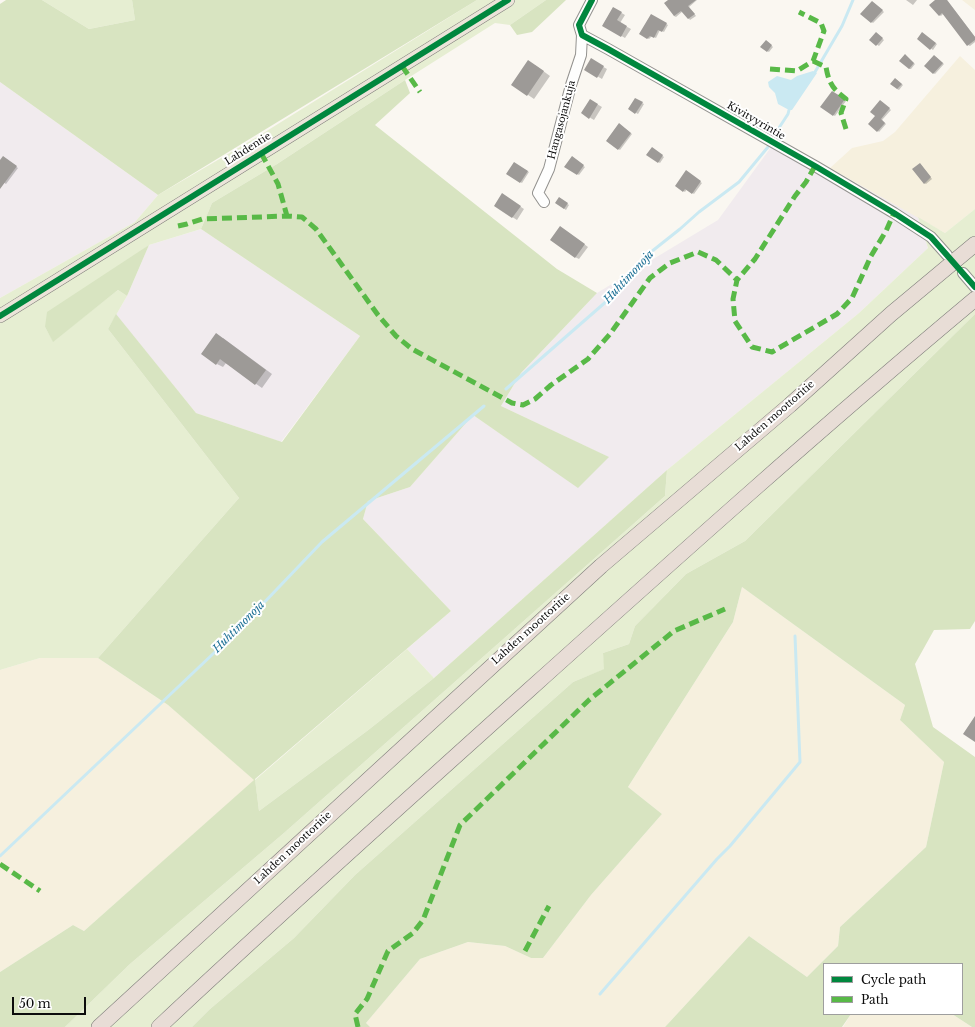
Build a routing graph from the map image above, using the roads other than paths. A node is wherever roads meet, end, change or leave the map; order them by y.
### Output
1 (508, 0) edge
2 (592, 0) edge
3 (582, 35) junction
4 (544, 202) dead end
5 (975, 244) edge
6 (947, 255) dead end
7 (963, 273) dead end
8 (975, 287) edge
9 (975, 300) edge
10 (0, 316) edge
11 (99, 1027) edge
12 (159, 1027) edge

1 - 10 main road, Lahdentie
2 - 3 street
3 - 4 street, Hangasojankuja
3 - 6 street, Kivityyrintie
5 - 11 highway, Lahden moottoritie
7 - 8 street
9 - 12 highway

